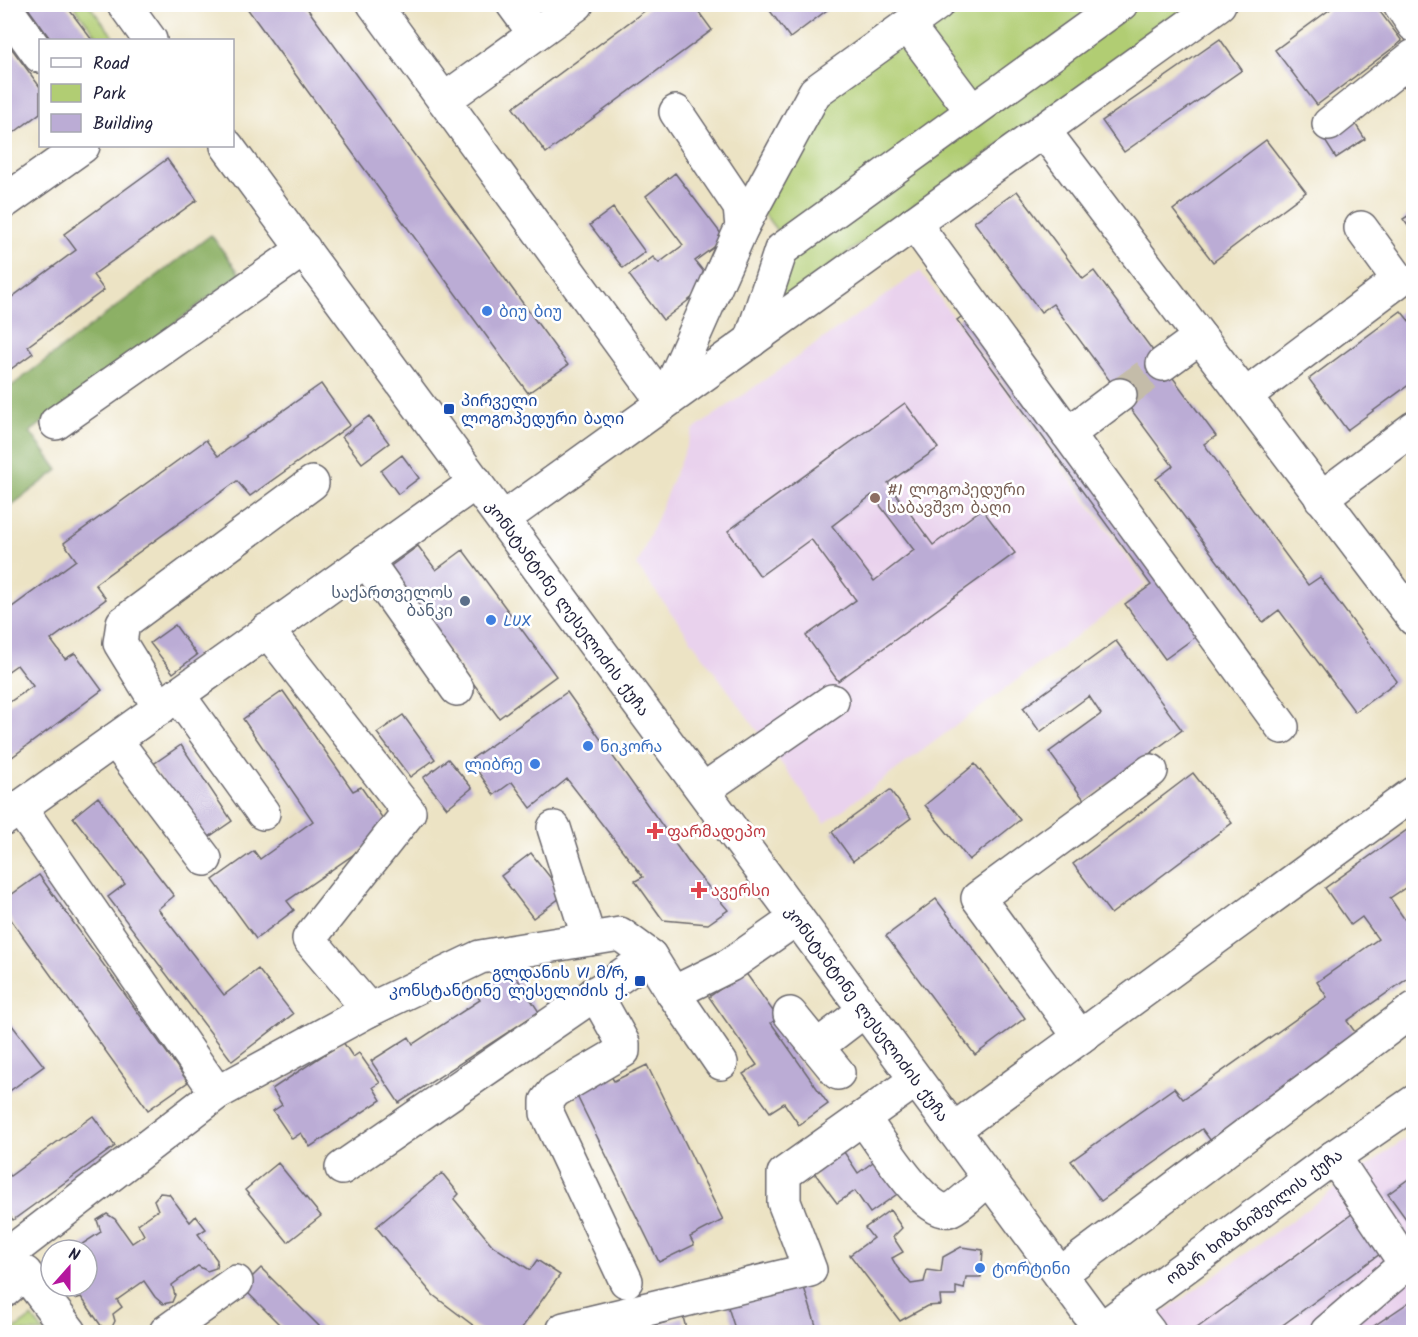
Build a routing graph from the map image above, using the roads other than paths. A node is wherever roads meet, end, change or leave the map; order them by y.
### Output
1 (124, 4) edge
2 (374, 4) edge
3 (513, 4) edge
4 (577, 4) edge
5 (937, 4) edge
6 (1121, 4) edge
7 (1219, 4) edge
8 (1400, 4) edge
9 (4, 6) edge
10 (1413, 25) edge
11 (908, 26) junction
12 (535, 34) junction
13 (149, 39) edge
14 (39, 55) edge
15 (1413, 56) edge
16 (444, 100) junction
17 (972, 111) junction
18 (676, 112) dead end
19 (1329, 124) dead end
20 (1043, 130) junction
21 (82, 147) edge
22 (229, 147) edge
23 (4, 202) edge
24 (914, 223) junction
25 (742, 227) junction
26 (1361, 228) dead end
27 (304, 249) junction
28 (1406, 290) edge
29 (1200, 337) junction
30 (751, 341) junction
31 (1163, 363) tunnel mouth
32 (1120, 395) tunnel mouth
33 (1245, 396) junction
34 (664, 403) junction
35 (56, 423) dead end
36 (1413, 428) edge
37 (1068, 434) junction
38 (476, 482) junction
39 (312, 483) dead end
40 (1321, 498) junction
41 (503, 519) junction
42 (366, 560) junction
43 (1408, 602) edge
44 (267, 630) junction
45 (457, 689) dead end
46 (169, 701) junction
47 (832, 701) dead end
48 (1282, 727) dead end
49 (115, 740) junction
50 (1151, 771) dead end
51 (703, 790) junction
52 (1413, 793) edge
53 (263, 813) dead end
54 (12, 814) edge
55 (554, 828) dead end
56 (205, 859) dead end
57 (797, 918) junction
58 (589, 939) junction
59 (650, 956) junction
60 (595, 993) junction
61 (673, 993) junction
62 (1413, 1009) edge
63 (369, 1010) junction
64 (865, 1010) junction
65 (790, 1014) dead end
66 (1080, 1037) junction
67 (818, 1046) junction
68 (721, 1063) dead end
69 (838, 1073) dead end
70 (916, 1080) junction
71 (217, 1093) junction
72 (1413, 1102) edge
73 (863, 1118) junction
74 (954, 1130) junction
75 (1334, 1157) junction
76 (342, 1168) dead end
77 (989, 1178) junction
78 (1409, 1260) edge
79 (11, 1265) edge
80 (1060, 1274) junction
81 (626, 1281) dead end
82 (236, 1282) dead end
83 (1140, 1321) edge
84 (564, 1329) dead end
85 (1099, 1331) edge
86 (70, 1332) edge
87 (166, 1332) edge
88 (1327, 1332) edge

1 - 13 street
2 - 16 street
3 - 12 street
4 - 12 street
5 - 11 street
6 - 17 street
7 - 20 street
8 - 10 street
9 - 14 street
11 - 17 street
11 - 25 street
12 - 16 street
15 - 19 street
16 - 34 street
17 - 30 street
18 - 25 street
20 - 24 street
20 - 29 street
21 - 23 street
22 - 27 street, კონსტანტინე ლესელიძის ქუჩა
24 - 30 street
24 - 37 street
25 - 34 street
26 - 28 street
27 - 35 street
27 - 38 street, კონსტანტინე ლესელიძის ქუჩა
28 - 33 street
29 - 31 street
29 - 33 street
30 - 34 street
32 - 37 street
33 - 40 street
34 - 41 street
36 - 40 street
37 - 48 street
38 - 41 street, კონსტანტინე ლესელიძის ქუჩა
38 - 42 street
39 - 46 street
40 - 43 street
41 - 51 street, კონსტანტინე ლესელიძის ქუჩა
42 - 44 street
42 - 45 street
44 - 46 street
44 - 63 street
46 - 49 street
46 - 53 street
47 - 51 street
49 - 54 street
49 - 56 street
50 - 66 street
51 - 57 street, კონსტანტინე ლესელიძის ქუჩა
52 - 66 street
54 - 71 street
55 - 58 street
57 - 61 street
57 - 64 street, კონსტანტინე ლესელიძის ქუჩა
58 - 59 street
58 - 63 street
59 - 60 street
59 - 61 street
60 - 76 street
60 - 81 street
61 - 68 street
62 - 80 street
63 - 71 street
64 - 67 street
64 - 70 street, კონსტანტინე ლესელიძის ქუჩა
65 - 67 street
66 - 74 street
67 - 69 street
70 - 73 street
70 - 74 street, კონსტანტინე ლესელიძის ქუჩა
71 - 79 street
72 - 75 street, ომარ ხიზანიშვილის ქუჩა
73 - 77 street
73 - 84 street
74 - 77 street, კონსტანტინე ლესელიძის ქუჩა
75 - 78 street
75 - 83 street, ომარ ხიზანიშვილის ქუჩა
77 - 80 street, კონსტანტინე ლესელიძის ქუჩა
78 - 88 street
79 - 86 street
80 - 85 street, კონსტანტინე ლესელიძის ქუჩა
82 - 87 street
83 - 85 street, ომარ ხიზანიშვილის ქუჩა

